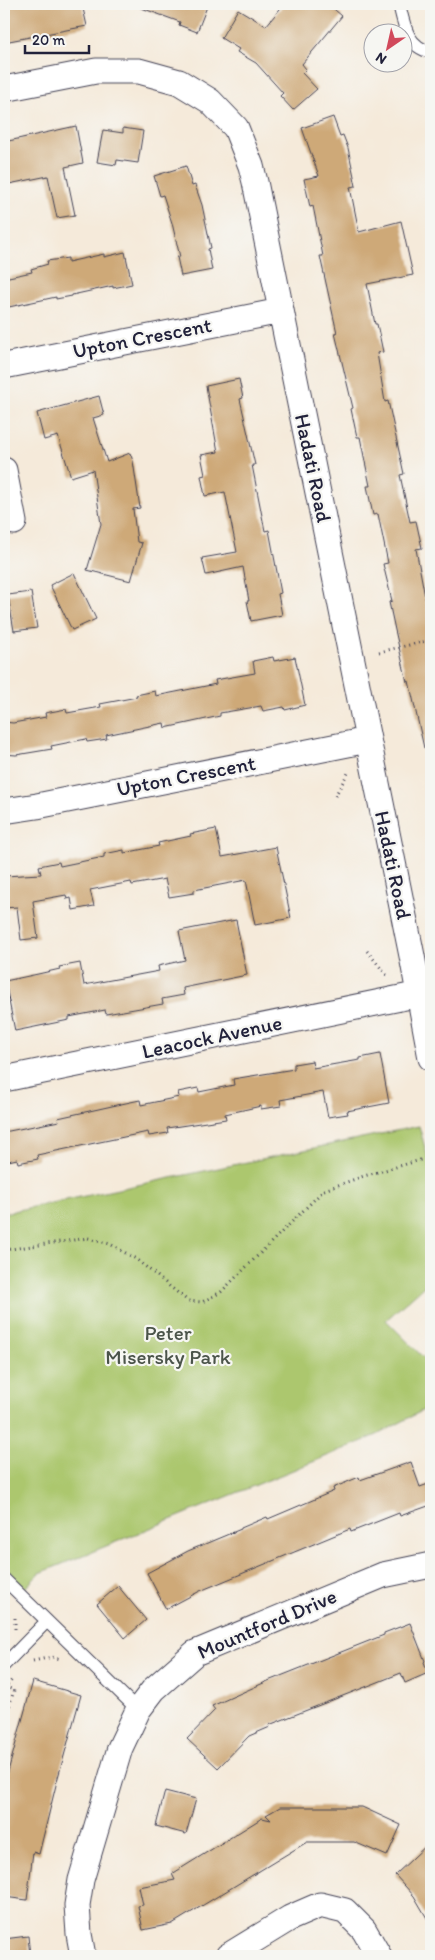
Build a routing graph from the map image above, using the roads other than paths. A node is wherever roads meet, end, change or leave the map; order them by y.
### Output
1 (399, 4) edge
2 (431, 52) edge
3 (4, 90) edge
4 (281, 311) junction
5 (4, 366) edge
6 (4, 470) edge
7 (14, 522) dead end
8 (368, 740) junction
9 (4, 811) edge
10 (420, 994) junction
11 (431, 1058) edge
12 (4, 1080) edge
13 (431, 1565) edge
14 (4, 1579) edge
15 (47, 1621) junction
16 (4, 1665) edge
17 (138, 1710) junction
18 (83, 1956) edge
19 (228, 1956) edge
20 (379, 1956) edge

1 - 2 lane
3 - 4 street, Hadati Road
4 - 5 street, Upton Crescent
4 - 8 street, Hadati Road
6 - 7 street
8 - 9 street, Upton Crescent
8 - 10 street, Hadati Road
10 - 11 street, Hadati Road
10 - 12 street, Leacock Avenue
13 - 17 street, Mountford Drive
14 - 15 lane
15 - 16 lane
15 - 17 lane
17 - 18 street, Mountford Drive
19 - 20 street

